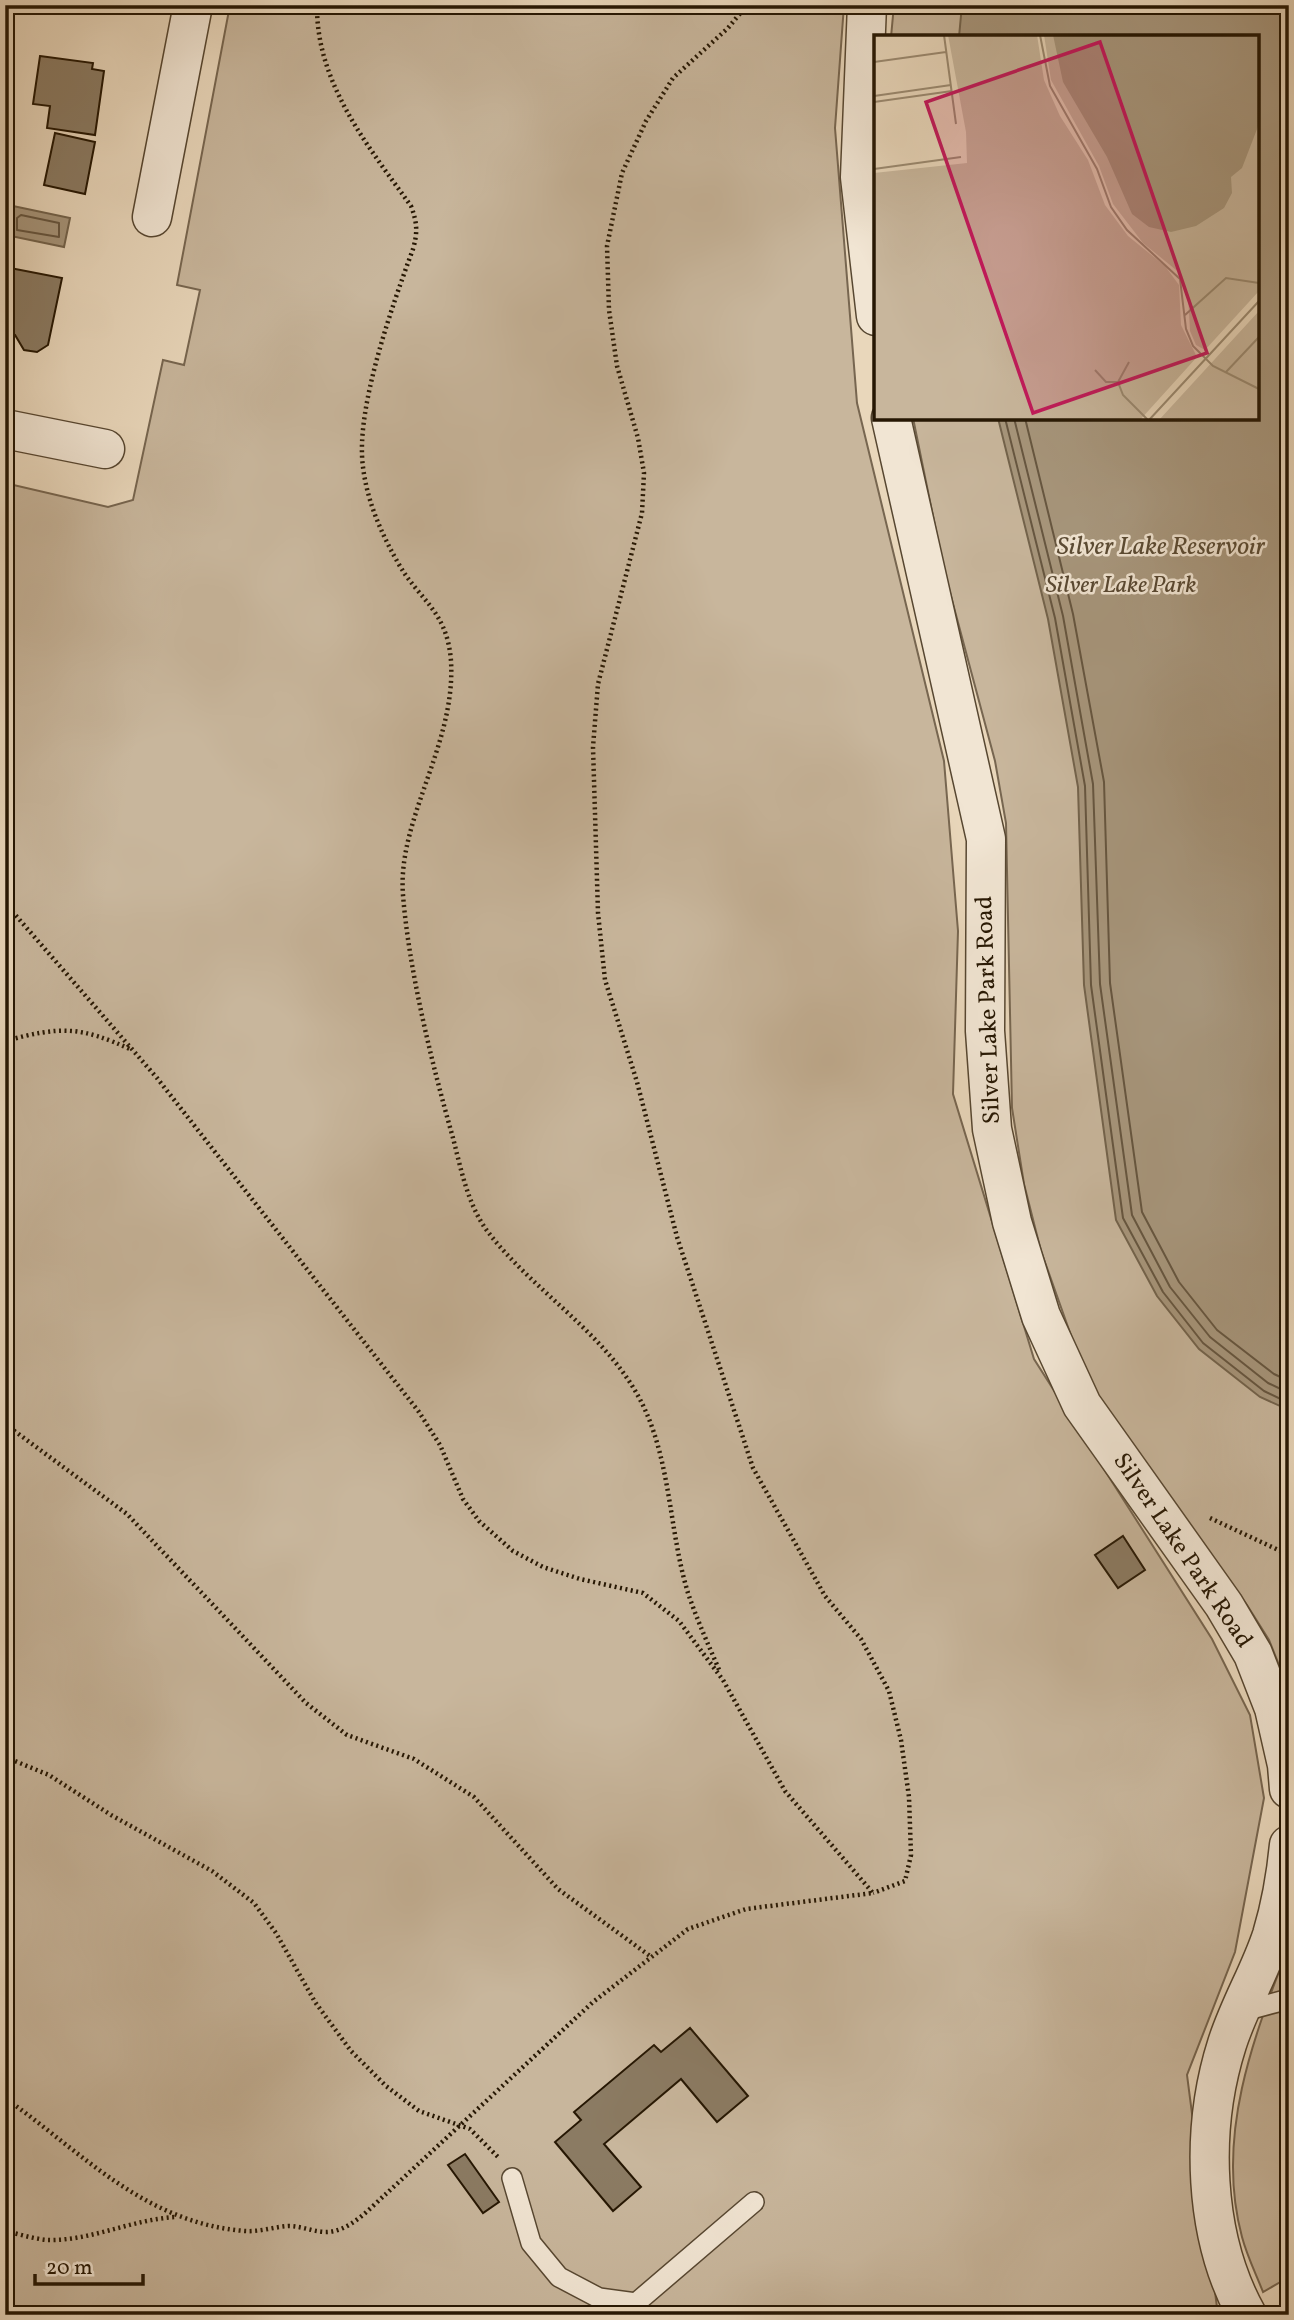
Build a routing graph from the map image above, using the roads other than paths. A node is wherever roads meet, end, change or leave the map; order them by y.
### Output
1 (193, 5) edge
2 (867, 5) edge
3 (152, 217) dead end
4 (874, 299) edge
5 (891, 420) edge
6 (5, 429) edge
7 (105, 449) dead end
8 (1289, 1789) edge
9 (1289, 1845) edge
10 (1289, 1999) edge
11 (1239, 2012) junction
12 (512, 2178) road end
13 (754, 2202) dead end
14 (636, 2309) edge
15 (1247, 2315) edge

1 - 3 street
2 - 4 street
5 - 8 street, Silver Lake Park Road
6 - 7 street
9 - 11 street
10 - 11 lane
11 - 15 street
12 - 14 lane
13 - 14 lane

